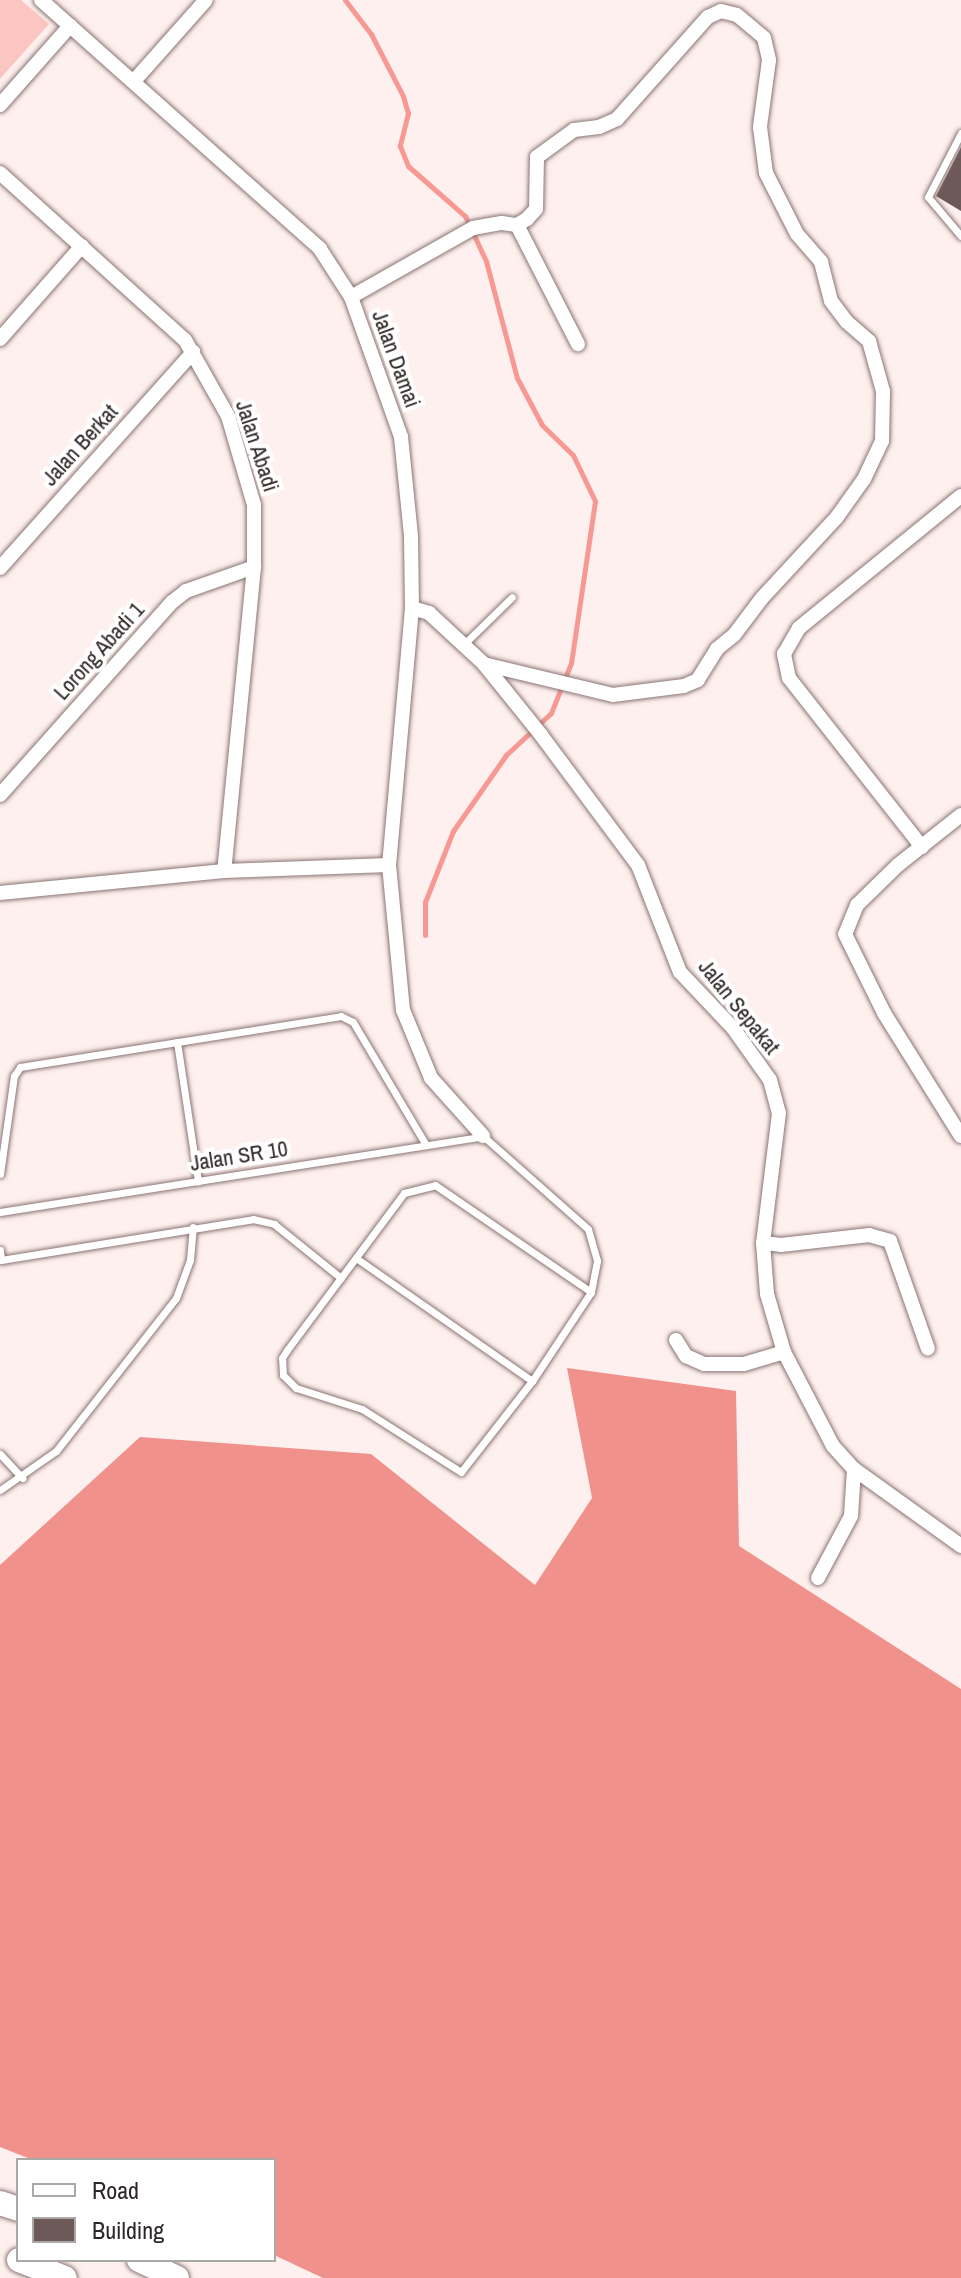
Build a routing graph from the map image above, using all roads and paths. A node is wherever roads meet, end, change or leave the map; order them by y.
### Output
1 (41, 0) edge
2 (206, 0) edge
3 (70, 26) junction
4 (134, 81) junction
5 (0, 105) edge
6 (961, 133) edge
7 (0, 173) edge
8 (517, 225) junction
9 (961, 236) edge
10 (82, 246) junction
11 (351, 297) junction
12 (0, 339) edge
13 (578, 344) dead end
14 (193, 352) junction
15 (961, 496) edge
16 (254, 567) junction
17 (0, 568) edge
18 (512, 597) dead end
19 (412, 608) junction
20 (462, 645) junction
21 (484, 664) junction
22 (0, 795) edge
23 (961, 815) edge
24 (922, 847) junction
25 (389, 865) junction
26 (224, 871) junction
27 (0, 893) edge
28 (177, 1042) junction
29 (483, 1136) junction
30 (961, 1136) edge
31 (426, 1145) junction
32 (0, 1174) edge
33 (198, 1181) junction
34 (0, 1212) edge
35 (193, 1227) junction
36 (763, 1243) junction
37 (0, 1250) edge
38 (356, 1258) junction
39 (1, 1261) edge
40 (341, 1278) junction
41 (591, 1292) junction
42 (676, 1340) dead end
43 (928, 1349) dead end
44 (784, 1352) junction
45 (532, 1381) junction
46 (0, 1454) edge
47 (854, 1469) junction
48 (22, 1478) junction
49 (0, 1490) edge
50 (961, 1546) edge
51 (818, 1578) dead end
52 (24, 2262) edge
53 (143, 2262) edge
54 (65, 2278) edge
55 (177, 2278) edge

1 - 3 street, Jalan Damai
2 - 4 street
3 - 4 street, Jalan Damai
3 - 5 street
4 - 11 street, Jalan Damai
6 - 9 lane
7 - 10 street, Jalan Abadi
8 - 11 street
8 - 13 street
8 - 21 street
10 - 12 street
10 - 14 street, Jalan Abadi
11 - 19 street, Jalan Damai
14 - 16 street, Jalan Abadi
14 - 17 street, Jalan Berkat
15 - 24 street
16 - 22 street, Lorong Abadi 1
16 - 26 street, Jalan Abadi
18 - 20 lane
19 - 20 street, Jalan Sepakat
19 - 25 street, Jalan Damai
20 - 21 street, Jalan Sepakat
21 - 36 street, Jalan Sepakat
23 - 24 street
24 - 30 street
25 - 26 street
25 - 29 street, Jalan Damai
26 - 27 street
28 - 31 lane
28 - 32 lane
28 - 33 lane
29 - 31 lane, Jalan SR 10
29 - 41 lane
31 - 33 lane, Jalan SR 10
33 - 34 lane, Jalan SR 10
35 - 39 lane
35 - 40 lane
35 - 48 lane
36 - 43 street
36 - 44 street, Jalan Sepakat
37 - 39 lane
38 - 40 lane
38 - 41 lane
38 - 45 lane
40 - 45 lane
41 - 45 lane
42 - 44 street
44 - 47 street, Jalan Sepakat
46 - 48 lane
47 - 50 street, Jalan Sepakat
47 - 51 street
48 - 49 lane
52 - 54 highway
53 - 55 highway

